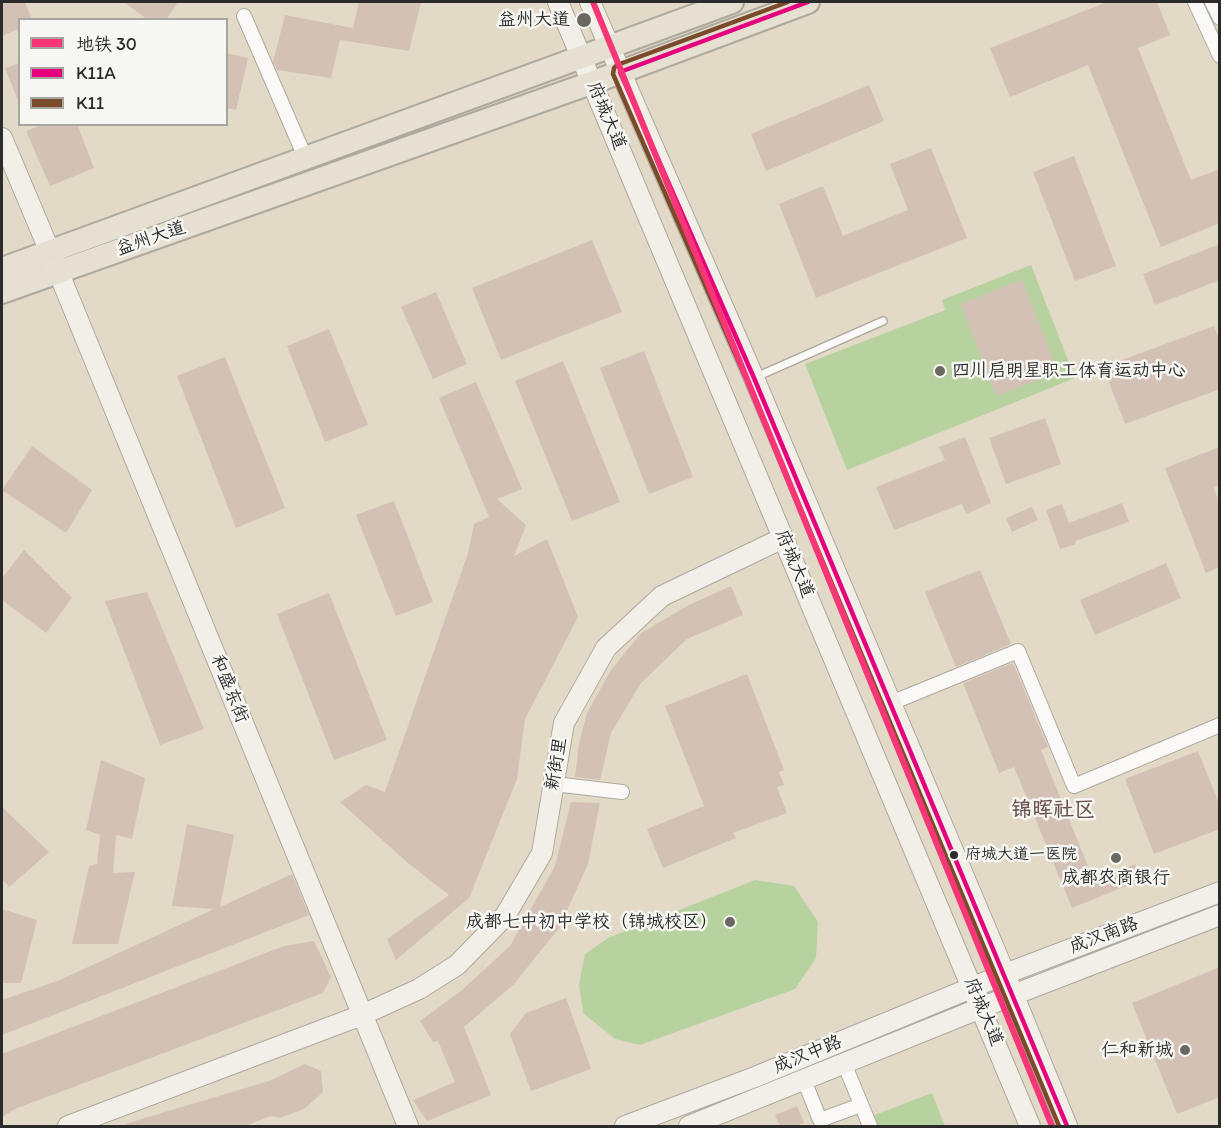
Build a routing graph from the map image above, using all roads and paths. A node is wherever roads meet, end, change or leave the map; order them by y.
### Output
1 (558, 2) edge
2 (590, 2) edge
3 (732, 2) edge
4 (808, 2) edge
5 (1195, 2) edge
6 (1212, 2) edge
7 (244, 16) dead end
8 (1220, 18) edge
9 (609, 46) junction
10 (1220, 56) edge
11 (581, 57) junction
12 (620, 72) junction
13 (591, 83) junction
14 (2, 138) edge
15 (304, 157) junction
16 (54, 261) junction
17 (2, 269) edge
18 (2, 292) edge
19 (883, 321) dead end
20 (754, 378) junction
21 (783, 538) junction
22 (891, 703) junction
23 (1220, 725) edge
24 (554, 784) junction
25 (622, 792) dead end
26 (1220, 892) edge
27 (1220, 915) edge
28 (989, 981) junction
29 (998, 1002) junction
30 (362, 1015) junction
31 (844, 1063) junction
32 (804, 1080) junction
33 (861, 1105) junction
34 (713, 1122) edge
35 (68, 1126) edge
36 (408, 1126) edge
37 (625, 1126) edge
38 (688, 1126) edge
39 (870, 1126) edge
40 (1030, 1126) edge
41 (1067, 1126) edge

1 - 11 main road, 府城大道
2 - 9 main road, 府城大道
3 - 9 main road, 益州大道
4 - 12 main road, 益州大道
5 - 10 street
6 - 8 street
7 - 15 street
9 - 11 main road, 益州大道
9 - 12 main road, 府城大道
11 - 13 main road, 府城大道
11 - 15 main road, 益州大道
12 - 13 main road, 益州大道
12 - 20 main road, 府城大道
13 - 16 main road, 益州大道
13 - 21 main road, 府城大道
14 - 16 main road, 和盛东街
15 - 16 main road, 益州大道
16 - 17 main road, 益州大道
16 - 18 main road, 益州大道
16 - 30 main road, 和盛东街
19 - 20 lane
20 - 22 main road, 府城大道
21 - 24 main road, 新街里
21 - 28 main road, 府城大道
22 - 23 street
22 - 28 main road, 府城大道
24 - 25 street
24 - 30 main road, 新街里
26 - 28 main road, 成汉南路
27 - 29 main road, 成汉南路
28 - 29 main road, 府城大道
28 - 29 main road, 府城大道
28 - 37 main road, 成汉中路
29 - 31 main road, 成汉中路
29 - 40 main road, 府城大道
29 - 41 main road, 府城大道
30 - 35 main road, 新街里
30 - 36 main road, 和盛东街
31 - 32 main road, 成汉中路
31 - 33 street
32 - 33 street
32 - 34 main road, 成汉中路
33 - 39 street
34 - 38 main road, 成汉中路

